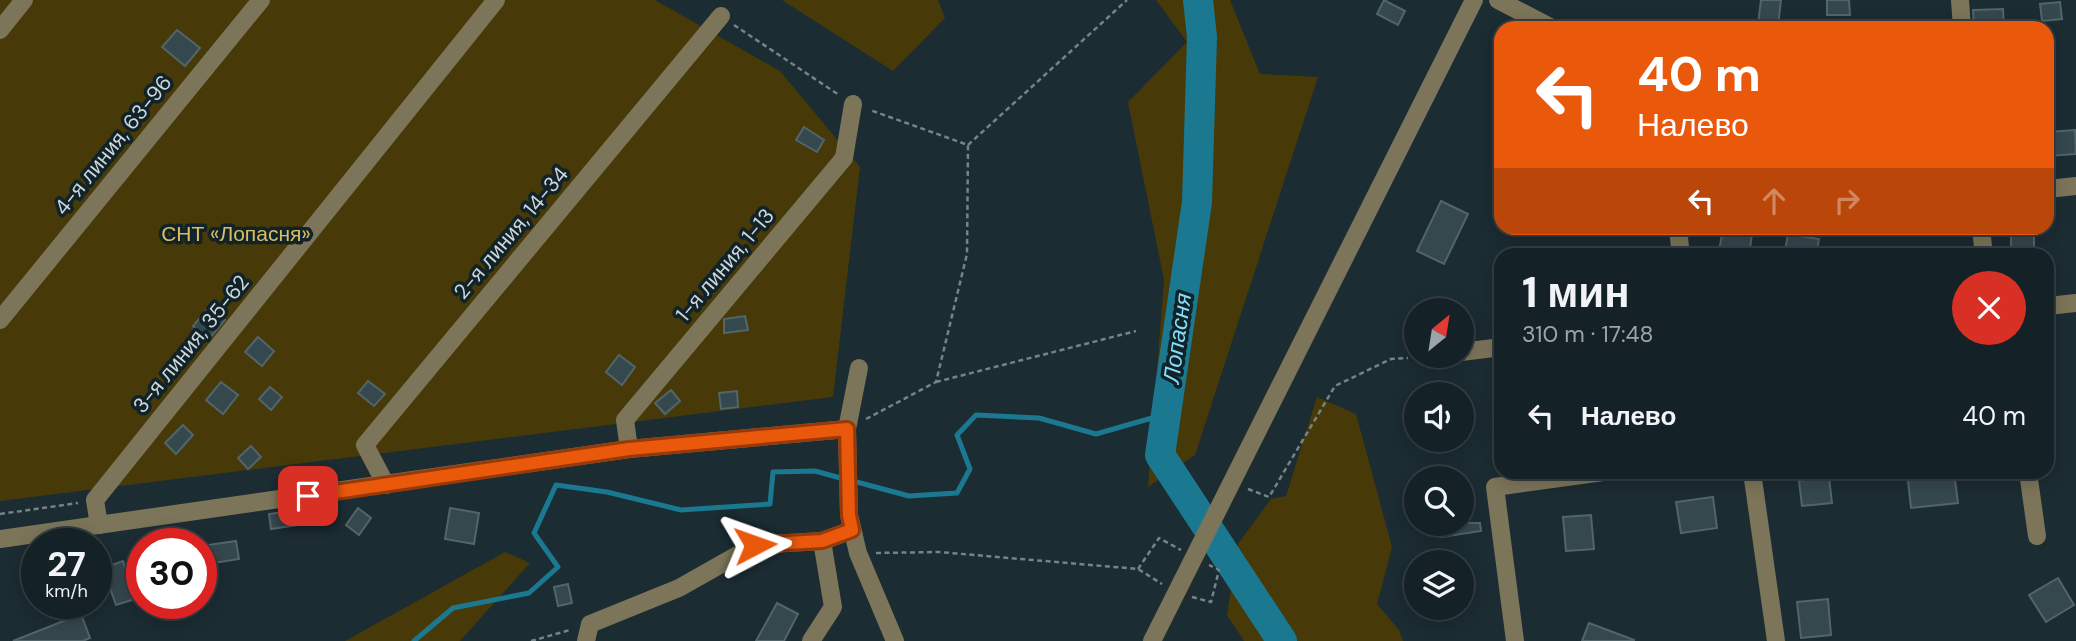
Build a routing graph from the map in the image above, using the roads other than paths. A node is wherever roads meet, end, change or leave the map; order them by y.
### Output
1 (24, 0) edge
2 (261, 0) edge
3 (496, 0) edge
4 (1474, 0) edge
5 (1498, 0) edge
6 (1960, 0) edge
7 (721, 16) road end
8 (1538, 21) edge
9 (1962, 21) edge
10 (0, 30) edge
11 (853, 104) road end
12 (2076, 186) edge
13 (2054, 189) edge
14 (2076, 303) edge
15 (2054, 305) edge
16 (0, 320) edge
17 (1494, 348) edge
18 (1474, 350) edge
19 (859, 368) dead end
20 (847, 429) junction
21 (629, 449) junction
22 (1553, 479) edge
23 (1753, 479) edge
24 (2029, 479) edge
25 (386, 485) junction
26 (850, 523) junction
27 (99, 525) junction
28 (2037, 536) dead end
29 (0, 539) edge
30 (822, 541) junction
31 (588, 632) edge
32 (811, 641) edge
33 (895, 641) edge
34 (1152, 641) edge
35 (1515, 641) edge
36 (1776, 641) edge

1 - 10 street
2 - 16 street, 4-я линия, 63-96
3 - 27 street, 3-я линия, 35-62
4 - 34 street
5 - 8 street
6 - 9 street
7 - 25 street, 2-я линия, 14-34
11 - 21 street, 1-я линия, 1-13
12 - 13 street
14 - 15 street
17 - 18 street
19 - 20 street
20 - 21 street
20 - 26 street
21 - 25 street
22 - 35 street
23 - 36 street
24 - 28 street
25 - 27 street
26 - 30 street
26 - 33 street
27 - 29 street
30 - 31 street
30 - 32 street

